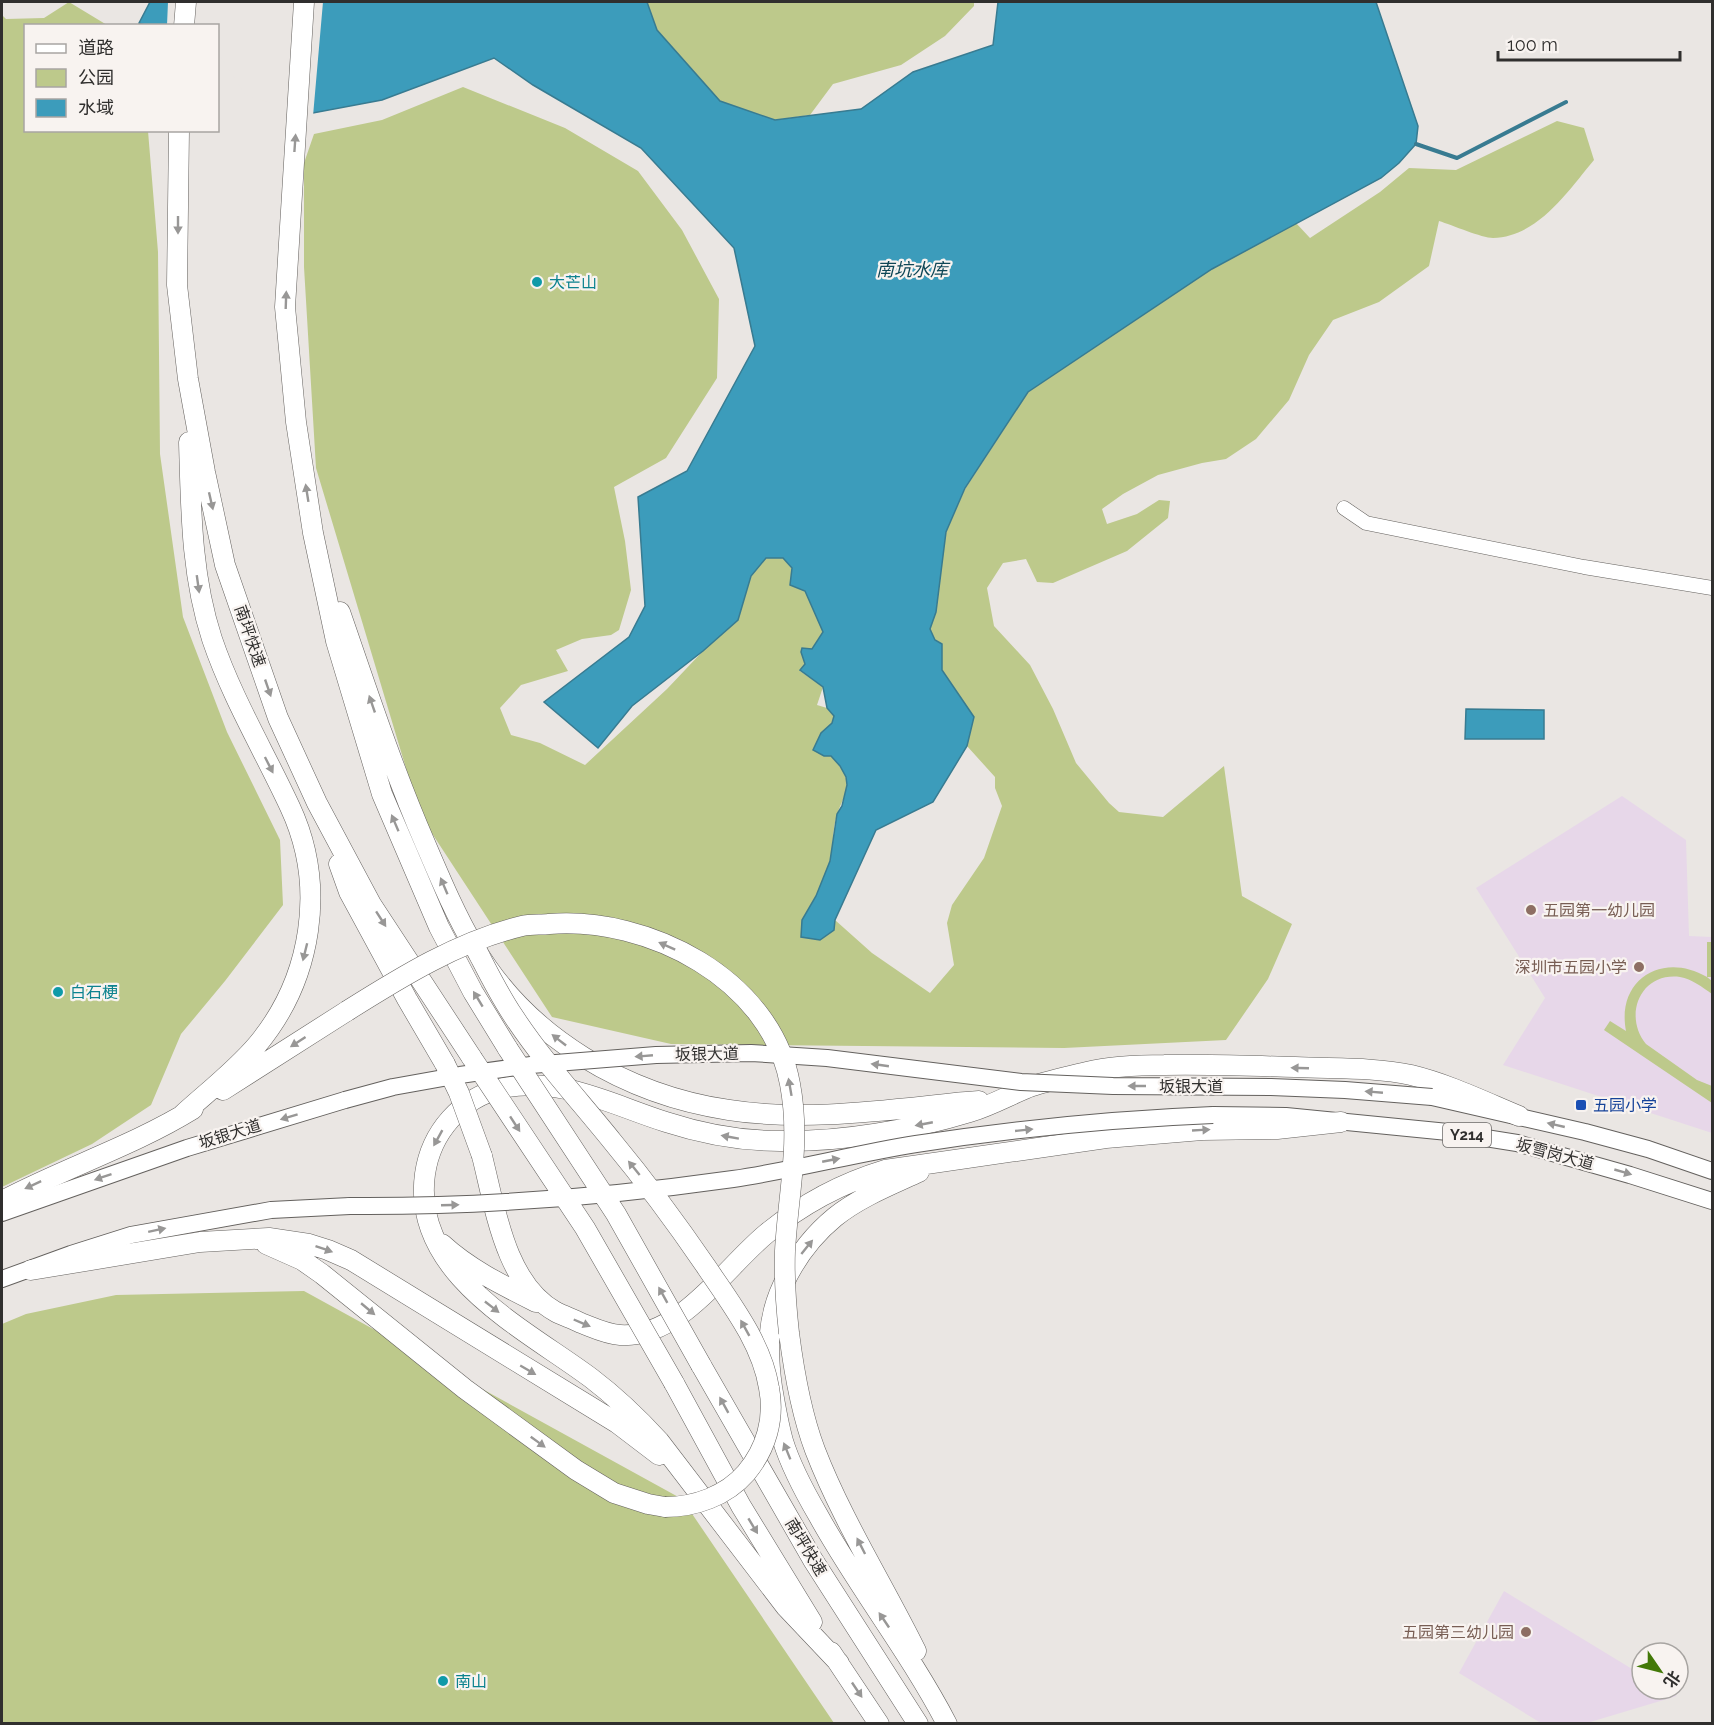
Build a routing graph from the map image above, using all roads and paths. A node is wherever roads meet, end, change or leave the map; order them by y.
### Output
1 (186, 2) edge
2 (304, 2) edge
3 (184, 24) edge
4 (179, 132) edge
5 (188, 379) junction
6 (1344, 508) dead end
7 (313, 533) junction
8 (1713, 588) edge
9 (317, 803) junction
10 (476, 949) junction
11 (1432, 1097) joint
12 (999, 1100) junction
13 (1213, 1115) joint
14 (181, 1116) junction
15 (1519, 1116) junction
16 (1341, 1122) junction
17 (935, 1164) junction
18 (1713, 1171) edge
19 (2, 1201) edge
20 (1713, 1201) edge
21 (2, 1213) edge
22 (431, 1234) junction
23 (246, 1239) junction
24 (31, 1270) junction
25 (2, 1279) edge
26 (555, 1311) junction
27 (688, 1480) junction
28 (839, 1663) junction
29 (944, 1718) edge
30 (879, 1724) edge
31 (918, 1724) edge

1 - 3 highway
7 -> 2 highway
4 -> 5 highway, 南坪快速
5 -> 9 highway, 南坪快速
5 -> 14 highway
6 - 8 street
10 -> 7 highway
31 -> 7 highway, 南坪快速, bridge
9 - 26 highway, bridge
9 -> 28 highway, 南坪快速, bridge
12 -> 10 highway
23 -> 10 highway, bridge
11 - 15 main road, 坂雪岗大道 / Y214
11 -> 21 main road, 坂银大道, bridge
15 -> 12 highway
12 -> 22 highway
13 - 16 main road, 坂雪岗大道 / Y214
24 -> 13 main road, 坂银大道, bridge
14 -> 19 highway
29 -> 14 highway, bridge
18 -> 15 main road, 坂雪岗大道 / Y214
17 -> 16 highway
16 -> 20 main road, 坂雪岗大道 / Y214
26 -> 17 highway
29 -> 17 highway
22 - 26 highway
22 -> 27 highway
23 - 24 highway
23 -> 27 highway
24 - 25 main road, 坂银大道
27 - 28 highway
28 -> 30 highway, 南坪快速

